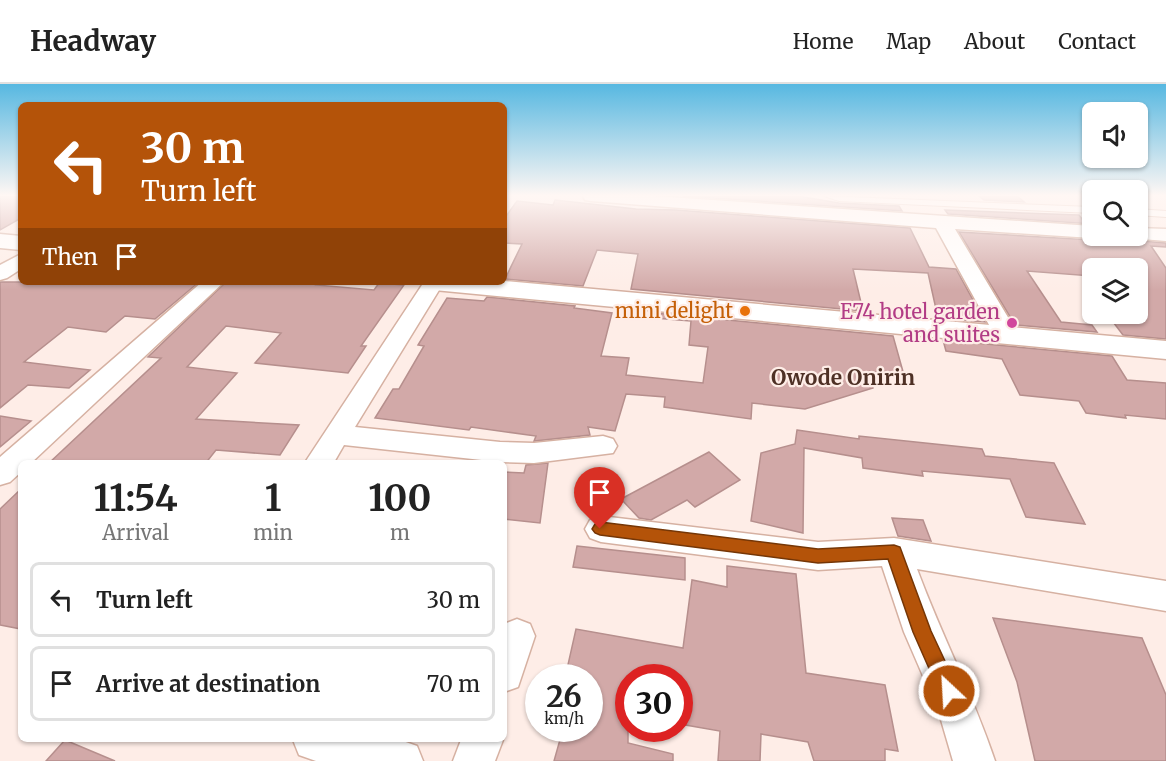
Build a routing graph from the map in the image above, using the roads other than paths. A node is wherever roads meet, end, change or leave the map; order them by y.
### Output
1 (945, 228) edge
2 (1019, 228) edge
3 (1082, 231) edge
4 (1148, 234) edge
5 (1166, 235) edge
6 (0, 241) edge
7 (18, 243) edge
8 (18, 262) edge
9 (0, 273) edge
10 (211, 285) edge
11 (432, 285) edge
12 (467, 285) edge
13 (1006, 334) junction
14 (1166, 350) edge
15 (338, 435) junction
16 (603, 446) dead end
17 (321, 460) edge
18 (0, 474) edge
19 (600, 529) dead end
20 (894, 552) junction
21 (1166, 596) edge
22 (517, 636) dead end
23 (507, 665) edge
24 (322, 742) edge
25 (481, 742) edge
26 (402, 761) edge
27 (474, 761) edge
28 (974, 761) edge

1 - 13 street
2 - 3 street
4 - 5 street
6 - 7 street
8 - 9 street
10 - 18 street
11 - 15 street
12 - 13 street
13 - 14 street
15 - 16 street
15 - 17 street
19 - 20 street
20 - 21 street
20 - 28 street
22 - 23 street
24 - 26 street
25 - 27 street

